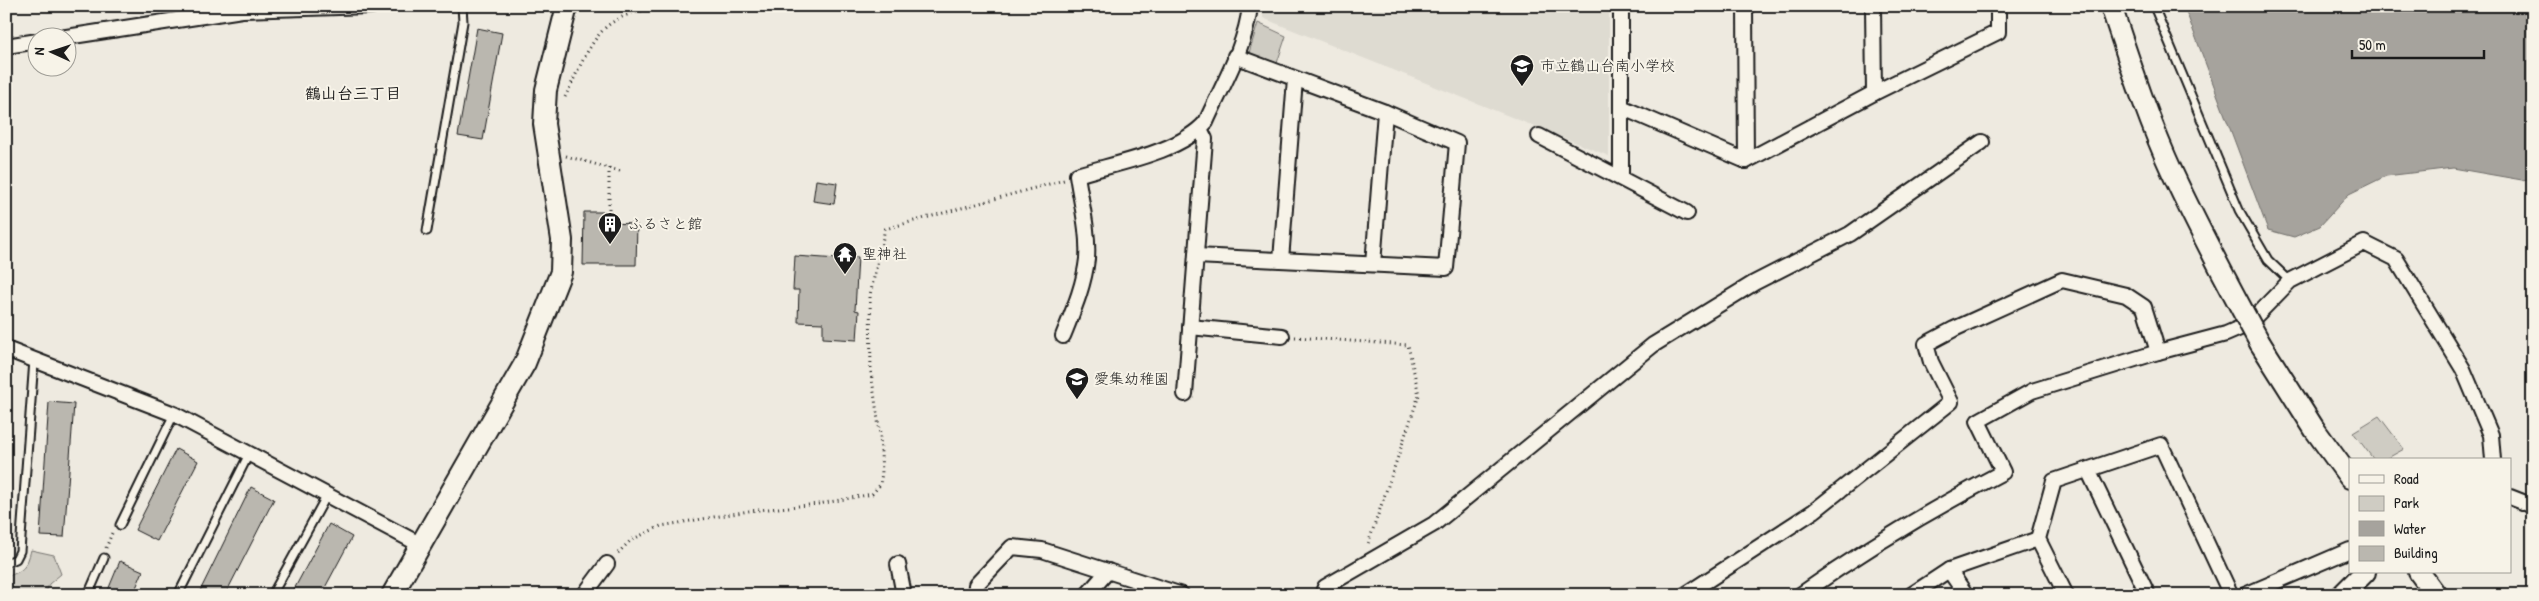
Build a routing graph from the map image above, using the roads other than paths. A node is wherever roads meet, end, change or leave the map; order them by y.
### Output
1 (372, 6) edge
2 (462, 6) edge
3 (567, 6) edge
4 (1250, 6) edge
5 (1621, 6) edge
6 (1745, 6) edge
7 (1873, 6) edge
8 (1998, 6) edge
9 (2111, 6) edge
10 (2154, 9) dead end
11 (78, 35) edge
12 (28, 43) edge
13 (6, 46) edge
14 (1236, 56) junction
15 (1295, 79) junction
16 (1874, 93) junction
17 (1621, 107) junction
18 (1385, 112) junction
19 (1200, 129) junction
20 (1539, 136) dead end
21 (1982, 142) dead end
22 (1746, 162) junction
23 (1621, 178) junction
24 (1688, 213) dead end
25 (427, 231) dead end
26 (1196, 256) junction
27 (1281, 260) junction
28 (1373, 264) junction
29 (2290, 281) junction
30 (1190, 327) junction
31 (1064, 336) dead end
32 (1282, 336) road end
33 (6, 349) edge
34 (2158, 352) junction
35 (34, 360) junction
36 (1185, 394) dead end
37 (174, 414) junction
38 (250, 453) junction
39 (2493, 458) edge
40 (2088, 470) junction
41 (2349, 477) edge
42 (327, 495) junction
43 (2512, 498) edge
44 (2533, 506) edge
45 (120, 525) road end
46 (2038, 539) junction
47 (420, 545) junction
48 (2349, 550) edge
49 (104, 558) road end
50 (6, 563) edge
51 (607, 564) road end
52 (898, 564) dead end
53 (1949, 570) junction
54 (1108, 571) junction
55 (2364, 574) edge
56 (2420, 574) edge
57 (88, 595) edge
58 (178, 595) edge
59 (272, 595) edge
60 (392, 595) edge
61 (584, 595) edge
62 (904, 595) edge
63 (974, 595) edge
64 (1087, 595) edge
65 (1182, 595) edge
66 (1322, 595) edge
67 (1685, 595) edge
68 (1800, 595) edge
69 (1911, 595) edge
70 (1966, 595) edge
71 (2066, 595) edge
72 (2148, 595) edge
73 (2231, 595) edge
74 (2244, 595) edge
75 (2342, 595) edge
76 (2436, 595) edge

1 - 11 street
2 - 25 lane
3 - 47 street
4 - 14 street
5 - 17 street
6 - 22 street
7 - 16 street
8 - 16 street
9 - 41 street, bridge
10 - 29 lane
12 - 13 street
14 - 15 street
14 - 19 street
15 - 18 street
15 - 27 street
16 - 22 street
17 - 22 street
17 - 23 street
18 - 28 street
18 - 28 street
19 - 26 street
19 - 31 street
20 - 23 street
21 - 66 street
23 - 24 street
26 - 27 street
26 - 30 street
27 - 28 street
29 - 34 street
29 - 39 street
30 - 32 street
30 - 36 street
33 - 35 street
34 - 67 street
34 - 68 street
35 - 37 street
35 - 50 lane
37 - 38 street
37 - 45 lane
38 - 42 street
38 - 58 lane
40 - 46 street
40 - 72 street
40 - 73 street
42 - 47 street
42 - 59 lane
43 - 44 street
46 - 53 street
46 - 71 street
47 - 60 street
48 - 74 street
49 - 57 lane
51 - 61 street
52 - 62 street
53 - 69 street
53 - 70 street
54 - 63 street
54 - 64 street
54 - 65 street
55 - 75 street
56 - 76 street

